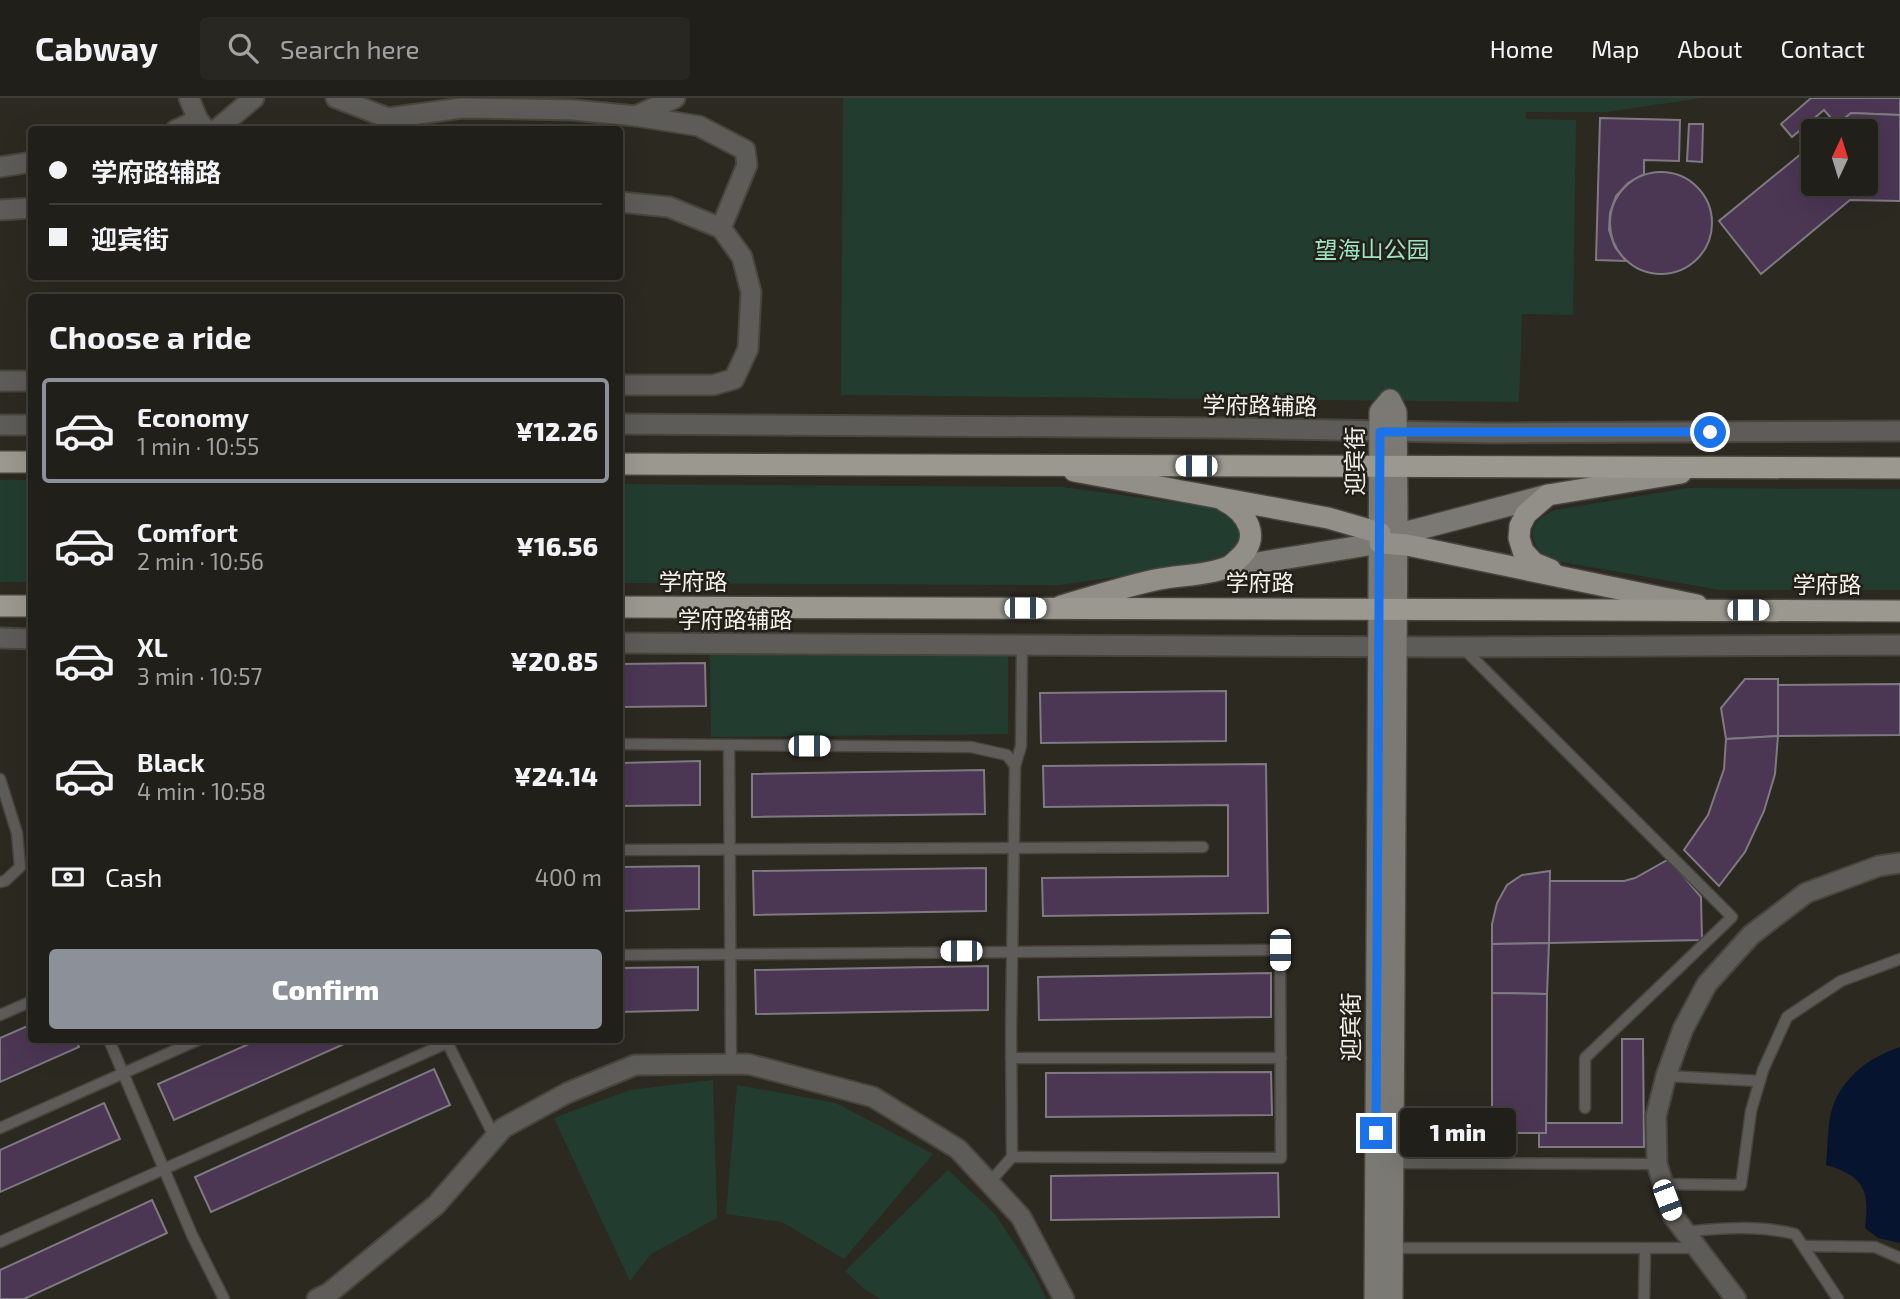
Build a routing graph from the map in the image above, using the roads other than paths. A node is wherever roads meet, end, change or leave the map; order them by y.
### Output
1 (190, 98) edge
2 (254, 98) edge
3 (336, 98) edge
4 (675, 98) edge
5 (636, 116) junction
6 (366, 120) edge
7 (202, 125) edge
8 (221, 126) edge
9 (28, 163) edge
10 (0, 167) edge
11 (623, 202) edge
12 (28, 208) edge
13 (0, 210) edge
14 (721, 228) junction
15 (0, 381) edge
16 (28, 381) edge
17 (623, 385) edge
18 (623, 424) edge
19 (0, 425) edge
20 (28, 425) edge
21 (1900, 431) edge
22 (1388, 432) junction
23 (0, 462) edge
24 (28, 462) edge
25 (623, 464) edge
26 (1039, 465) junction
27 (1388, 467) junction
28 (1717, 467) junction
29 (1900, 468) edge
30 (1548, 495) junction
31 (1217, 496) junction
32 (1389, 539) junction
33 (1227, 568) junction
34 (1582, 582) junction
35 (0, 606) edge
36 (28, 606) edge
37 (623, 607) edge
38 (1052, 608) junction
39 (1387, 610) junction
40 (1723, 610) junction
41 (1900, 611) edge
42 (0, 638) edge
43 (28, 639) edge
44 (623, 643) edge
45 (1022, 644) junction
46 (1387, 645) junction
47 (1900, 645) edge
48 (1461, 646) junction
49 (623, 744) edge
50 (729, 745) junction
51 (1016, 766) junction
52 (0, 779) edge
53 (1203, 847) dead end
54 (1014, 849) junction
55 (623, 850) edge
56 (729, 850) junction
57 (1900, 863) edge
58 (0, 882) edge
59 (1012, 951) junction
60 (729, 954) junction
61 (623, 955) edge
62 (1900, 959) edge
63 (28, 1003) edge
64 (0, 1015) edge
65 (110, 1043) edge
66 (191, 1043) edge
67 (443, 1043) edge
68 (448, 1043) edge
69 (1011, 1058) junction
70 (1281, 1058) junction
71 (731, 1064) junction
72 (123, 1072) junction
73 (1666, 1076) junction
74 (1760, 1081) junction
75 (1585, 1108) dead end
76 (0, 1128) edge
77 (495, 1138) junction
78 (1012, 1157) junction
79 (1392, 1163) junction
80 (1657, 1164) junction
81 (165, 1171) junction
82 (989, 1184) junction
83 (1662, 1184) junction
84 (1683, 1232) junction
85 (0, 1242) edge
86 (1804, 1247) junction
87 (1392, 1248) junction
88 (1699, 1248) junction
89 (1645, 1250) junction
90 (1900, 1258) edge
91 (224, 1299) edge
92 (317, 1299) edge
93 (1063, 1299) edge
94 (1375, 1299) edge
95 (1392, 1299) edge
96 (1644, 1299) edge
97 (1736, 1299) edge
98 (1838, 1299) edge

1 - 7 street
2 - 8 street
3 - 6 street
4 - 5 street
5 - 6 street
5 - 14 street
9 - 10 street
11 - 14 street
12 - 13 street
14 - 17 street
15 - 16 street
18 - 22 street, 学府路辅路
19 - 20 street
21 - 22 street, 学府路辅路
22 - 27 main road, 迎宾街
23 - 24 highway
25 - 26 highway
26 - 27 highway
26 - 31 main road
27 - 28 highway
27 - 32 main road, 迎宾街
28 - 29 highway
28 - 30 main road
30 - 32 main road
30 - 34 main road
31 - 32 main road
31 - 33 main road
32 - 33 main road
32 - 34 main road
32 - 39 main road, 迎宾街
33 - 38 main road
34 - 40 main road
35 - 36 highway
37 - 38 highway, 学府路
38 - 39 highway, 学府路
39 - 40 highway, 学府路
39 - 46 main road, 迎宾街
40 - 41 highway, 学府路
42 - 43 street
44 - 45 street, 学府路辅路
45 - 46 street, 学府路辅路
45 - 51 lane
46 - 48 street, 学府路辅路
46 - 79 main road, 迎宾街
46 - 94 main road, 迎宾街
47 - 48 street, 学府路辅路
48 - 75 lane
49 - 50 lane
50 - 51 lane
50 - 56 lane
51 - 54 lane
52 - 58 lane
53 - 54 lane
54 - 56 lane
54 - 59 lane
55 - 56 lane
56 - 60 lane
57 - 73 street
59 - 60 lane
59 - 69 lane
59 - 70 lane
60 - 61 lane
60 - 71 lane
62 - 74 lane
63 - 64 lane
65 - 72 lane
66 - 72 lane
67 - 81 lane
68 - 77 lane
69 - 70 lane
69 - 78 lane
70 - 78 lane
71 - 77 street
71 - 82 street
72 - 76 lane
72 - 81 lane
73 - 74 lane
73 - 80 street
74 - 83 lane
77 - 92 street
78 - 82 lane
79 - 80 lane
79 - 87 main road, 迎宾街
80 - 83 street
81 - 85 lane
81 - 91 lane
82 - 93 street
83 - 84 street
84 - 86 lane
84 - 88 street
86 - 90 lane
86 - 98 lane
87 - 89 lane
87 - 95 main road, 迎宾街
88 - 89 lane
88 - 97 street
89 - 96 lane

